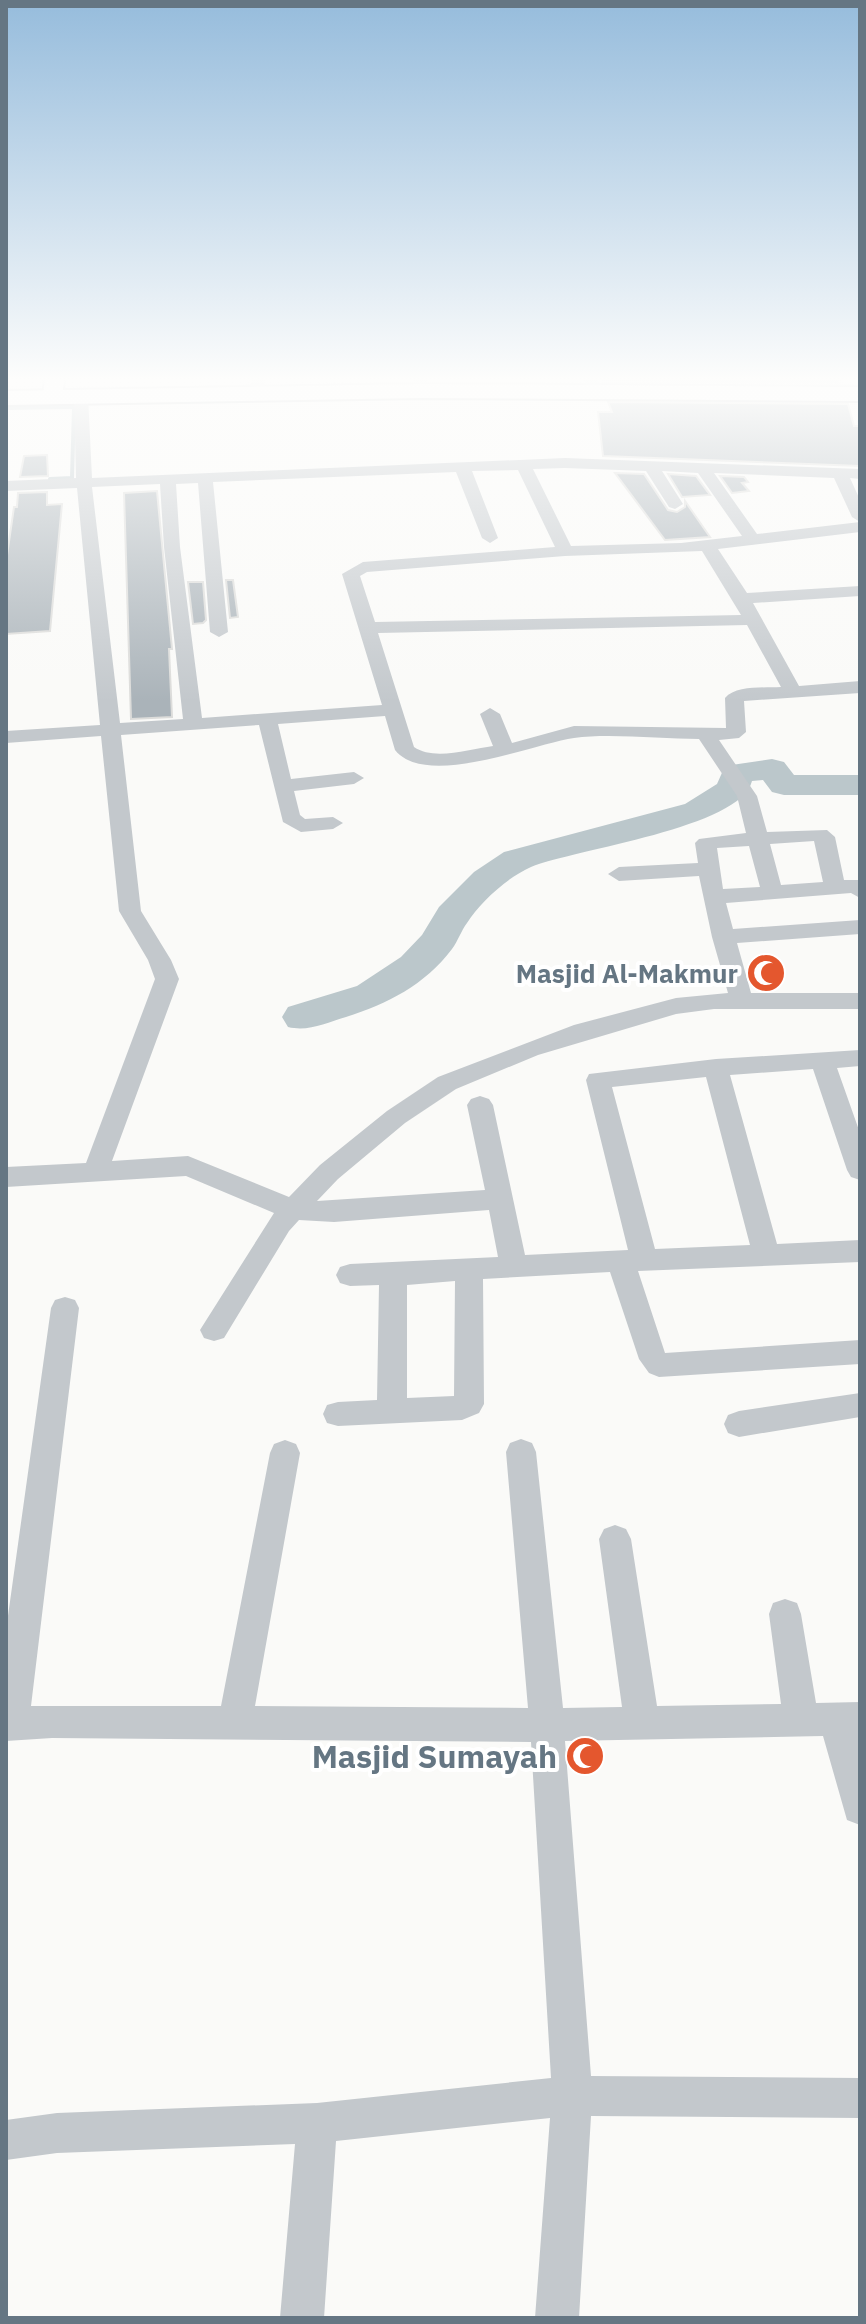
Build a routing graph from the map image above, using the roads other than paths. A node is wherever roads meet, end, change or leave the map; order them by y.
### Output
1 (46, 484) edge
2 (84, 484) edge
3 (168, 484) edge
4 (206, 484) edge
5 (469, 484) edge
6 (533, 484) edge
7 (663, 484) edge
8 (714, 484) edge
9 (845, 484) edge
10 (6, 486) edge
11 (675, 504) dead end
12 (860, 517) edge
13 (860, 527) edge
14 (490, 538) dead end
15 (753, 540) junction
16 (707, 545) junction
17 (565, 551) junction
18 (860, 591) edge
19 (742, 599) junction
20 (753, 620) junction
21 (368, 628) junction
22 (219, 632) dead end
23 (860, 687) edge
24 (793, 691) junction
25 (393, 710) junction
26 (490, 714) dead end
27 (267, 719) junction
28 (193, 724) junction
29 (113, 729) junction
30 (705, 734) junction
31 (6, 737) edge
32 (505, 751) junction
33 (354, 778) dead end
34 (284, 786) junction
35 (333, 823) dead end
36 (756, 838) junction
37 (709, 869) junction
38 (619, 874) dead end
39 (835, 887) junction
40 (859, 888) edge
41 (772, 892) junction
42 (713, 897) junction
43 (860, 927) edge
44 (723, 937) junction
45 (860, 1001) edge
46 (742, 1002) junction
47 (860, 1058) edge
48 (822, 1061) junction
49 (716, 1067) junction
50 (480, 1105) dead end
51 (96, 1170) junction
52 (860, 1170) edge
53 (6, 1177) edge
54 (500, 1199) junction
55 (294, 1210) junction
56 (860, 1251) edge
57 (766, 1255) junction
58 (632, 1262) junction
59 (514, 1266) junction
60 (469, 1271) junction
61 (350, 1275) dead end
62 (393, 1275) junction
63 (65, 1308) dead end
64 (214, 1330) dead end
65 (860, 1352) edge
66 (860, 1405) edge
67 (392, 1411) junction
68 (338, 1414) dead end
69 (739, 1424) dead end
70 (521, 1452) dead end
71 (285, 1453) dead end
72 (615, 1539) dead end
73 (785, 1614) dead end
74 (848, 1719) edge
75 (801, 1720) junction
76 (24, 1722) edge
77 (235, 1723) junction
78 (642, 1724) junction
79 (547, 1725) junction
80 (860, 1807) edge
81 (572, 2096) junction
82 (860, 2098) edge
83 (317, 2123) junction
84 (17, 2139) edge
85 (302, 2318) edge
86 (557, 2318) edge

1 - 10 street
2 - 29 street
3 - 28 street
4 - 22 street
5 - 14 street
6 - 17 street
7 - 11 street
8 - 15 street
9 - 12 street
13 - 15 street
15 - 16 street
16 - 17 street
16 - 19 street
17 - 21 street
18 - 19 street
19 - 20 street
20 - 21 street
20 - 24 street
21 - 25 street
23 - 24 street
24 - 30 street
25 - 27 street
25 - 32 street
26 - 32 street
27 - 28 street
27 - 34 street
28 - 29 street
29 - 31 street
29 - 51 street
30 - 32 street
30 - 36 street
33 - 34 street
34 - 35 street
36 - 37 street
36 - 39 street
36 - 41 street
37 - 38 street
37 - 42 street
39 - 40 street
39 - 41 street
41 - 42 street
42 - 44 street
43 - 44 street
44 - 46 street
45 - 46 street
46 - 55 street
47 - 48 street
48 - 49 street
48 - 52 street
49 - 57 street
49 - 58 street
50 - 54 street
51 - 53 street
51 - 55 street
54 - 55 street
54 - 59 street
55 - 64 street
56 - 57 street
57 - 58 street
58 - 59 street
58 - 65 street
59 - 60 street
60 - 62 street
60 - 67 street
61 - 62 street
62 - 67 street
63 - 76 street
66 - 69 street
67 - 68 street
70 - 79 street
71 - 77 street
72 - 78 street
73 - 75 street
74 - 75 street
74 - 80 street
75 - 78 street
76 - 77 street
77 - 79 street
78 - 79 street
79 - 81 street
81 - 82 street
81 - 83 street
81 - 86 street
83 - 84 street
83 - 85 street

